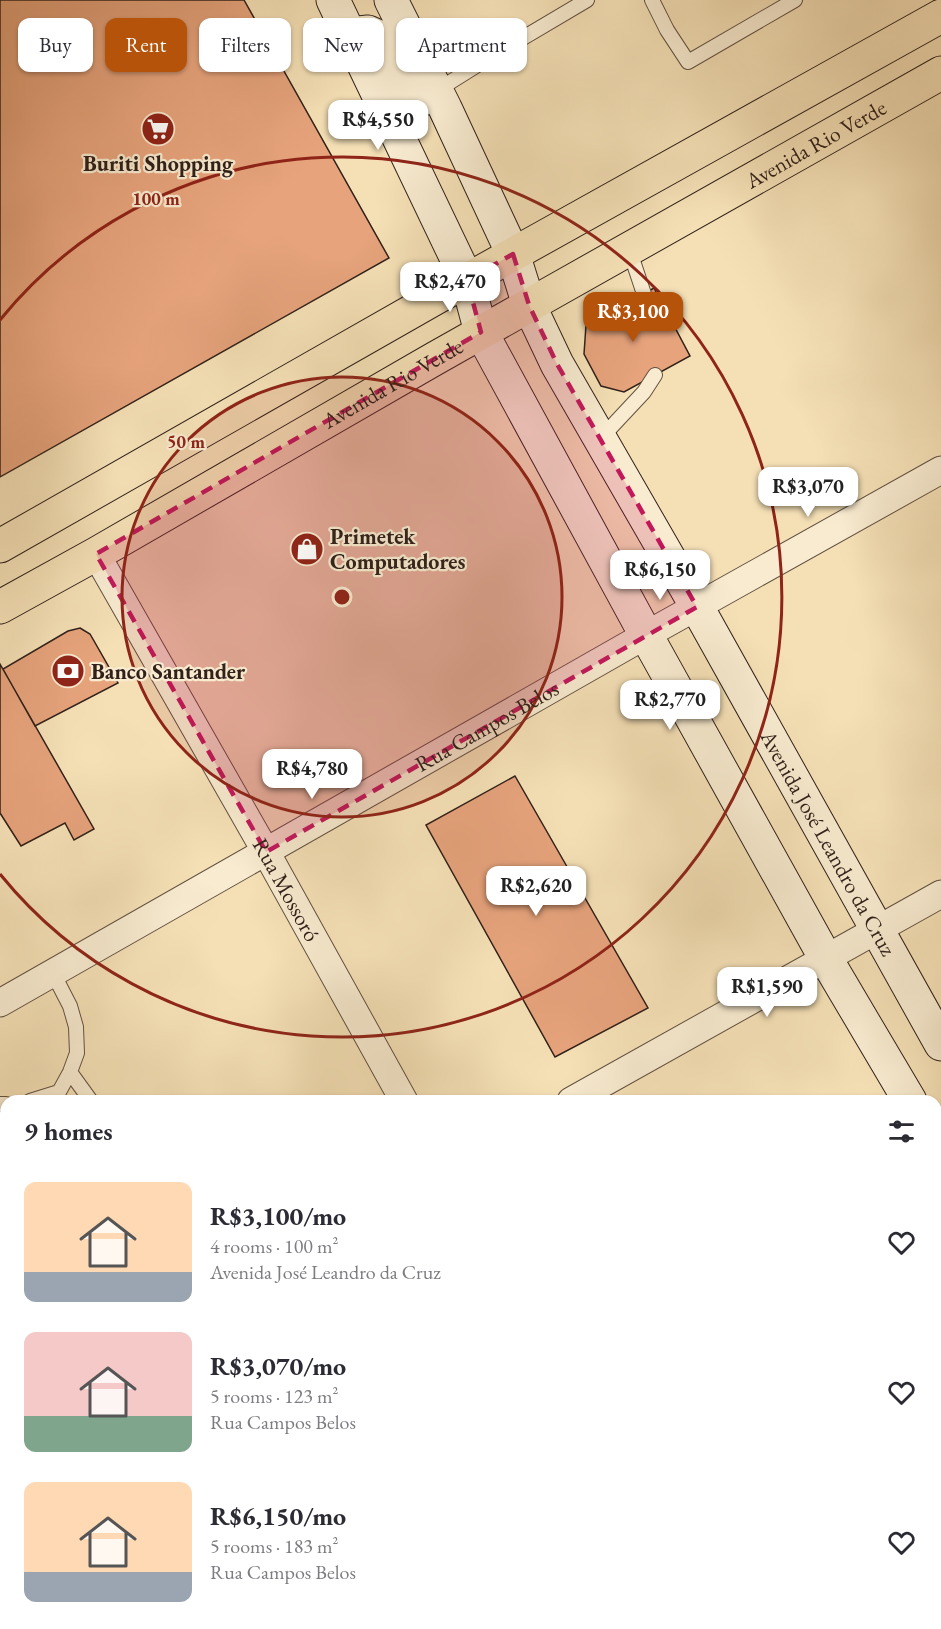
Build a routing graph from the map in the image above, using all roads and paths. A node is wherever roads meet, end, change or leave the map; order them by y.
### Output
1 (333, 0) edge
2 (391, 0) edge
3 (587, 0) edge
4 (652, 0) edge
5 (795, 0) edge
6 (941, 16) edge
7 (342, 18) edge
8 (384, 50) edge
9 (368, 72) edge
10 (941, 73) edge
11 (436, 91) junction
12 (628, 249) junction
13 (513, 255) junction
14 (467, 280) junction
15 (644, 294) dead end
16 (529, 305) junction
17 (481, 332) junction
18 (655, 375) dead end
19 (600, 439) junction
20 (941, 470) edge
21 (0, 546) edge
22 (96, 554) junction
23 (0, 607) edge
24 (696, 607) junction
25 (646, 635) junction
26 (266, 852) junction
27 (941, 894) edge
28 (877, 931) junction
29 (826, 959) junction
30 (54, 973) junction
31 (0, 1003) edge
32 (941, 1044) edge
33 (70, 1072) junction
34 (49, 1095) edge
35 (87, 1095) edge
36 (401, 1095) edge
37 (582, 1095) edge
38 (906, 1095) edge

1 - 7 street
2 - 11 street, Avenida José Leandro da Cruz
3 - 11 lane
4 - 5 lane
6 - 13 main road
8 - 11 street
9 - 14 street
10 - 12 main road, Avenida Rio Verde
11 - 13 street, Avenida José Leandro da Cruz
12 - 15 lane
12 - 16 main road, Avenida Rio Verde
13 - 14 main road
13 - 16 street, Avenida José Leandro da Cruz
14 - 17 street
14 - 21 main road
16 - 17 main road, Avenida Rio Verde
16 - 19 street, Avenida José Leandro da Cruz
17 - 22 main road, Avenida Rio Verde
17 - 25 street
18 - 19 lane
19 - 24 street, Avenida José Leandro da Cruz
20 - 24 street, Rua Campos Belos
22 - 23 main road, Avenida Rio Verde
22 - 26 street, Rua Mossoró
24 - 25 street, Rua Campos Belos
24 - 28 street, Avenida José Leandro da Cruz
25 - 26 street, Rua Campos Belos
25 - 29 street
26 - 30 street, Rua Campos Belos
26 - 36 street, Rua Mossoró
27 - 28 street
28 - 29 street
28 - 32 street, Avenida José Leandro da Cruz
29 - 37 street
29 - 38 street
30 - 31 street, Rua Campos Belos
30 - 33 lane
33 - 34 lane
33 - 35 lane

